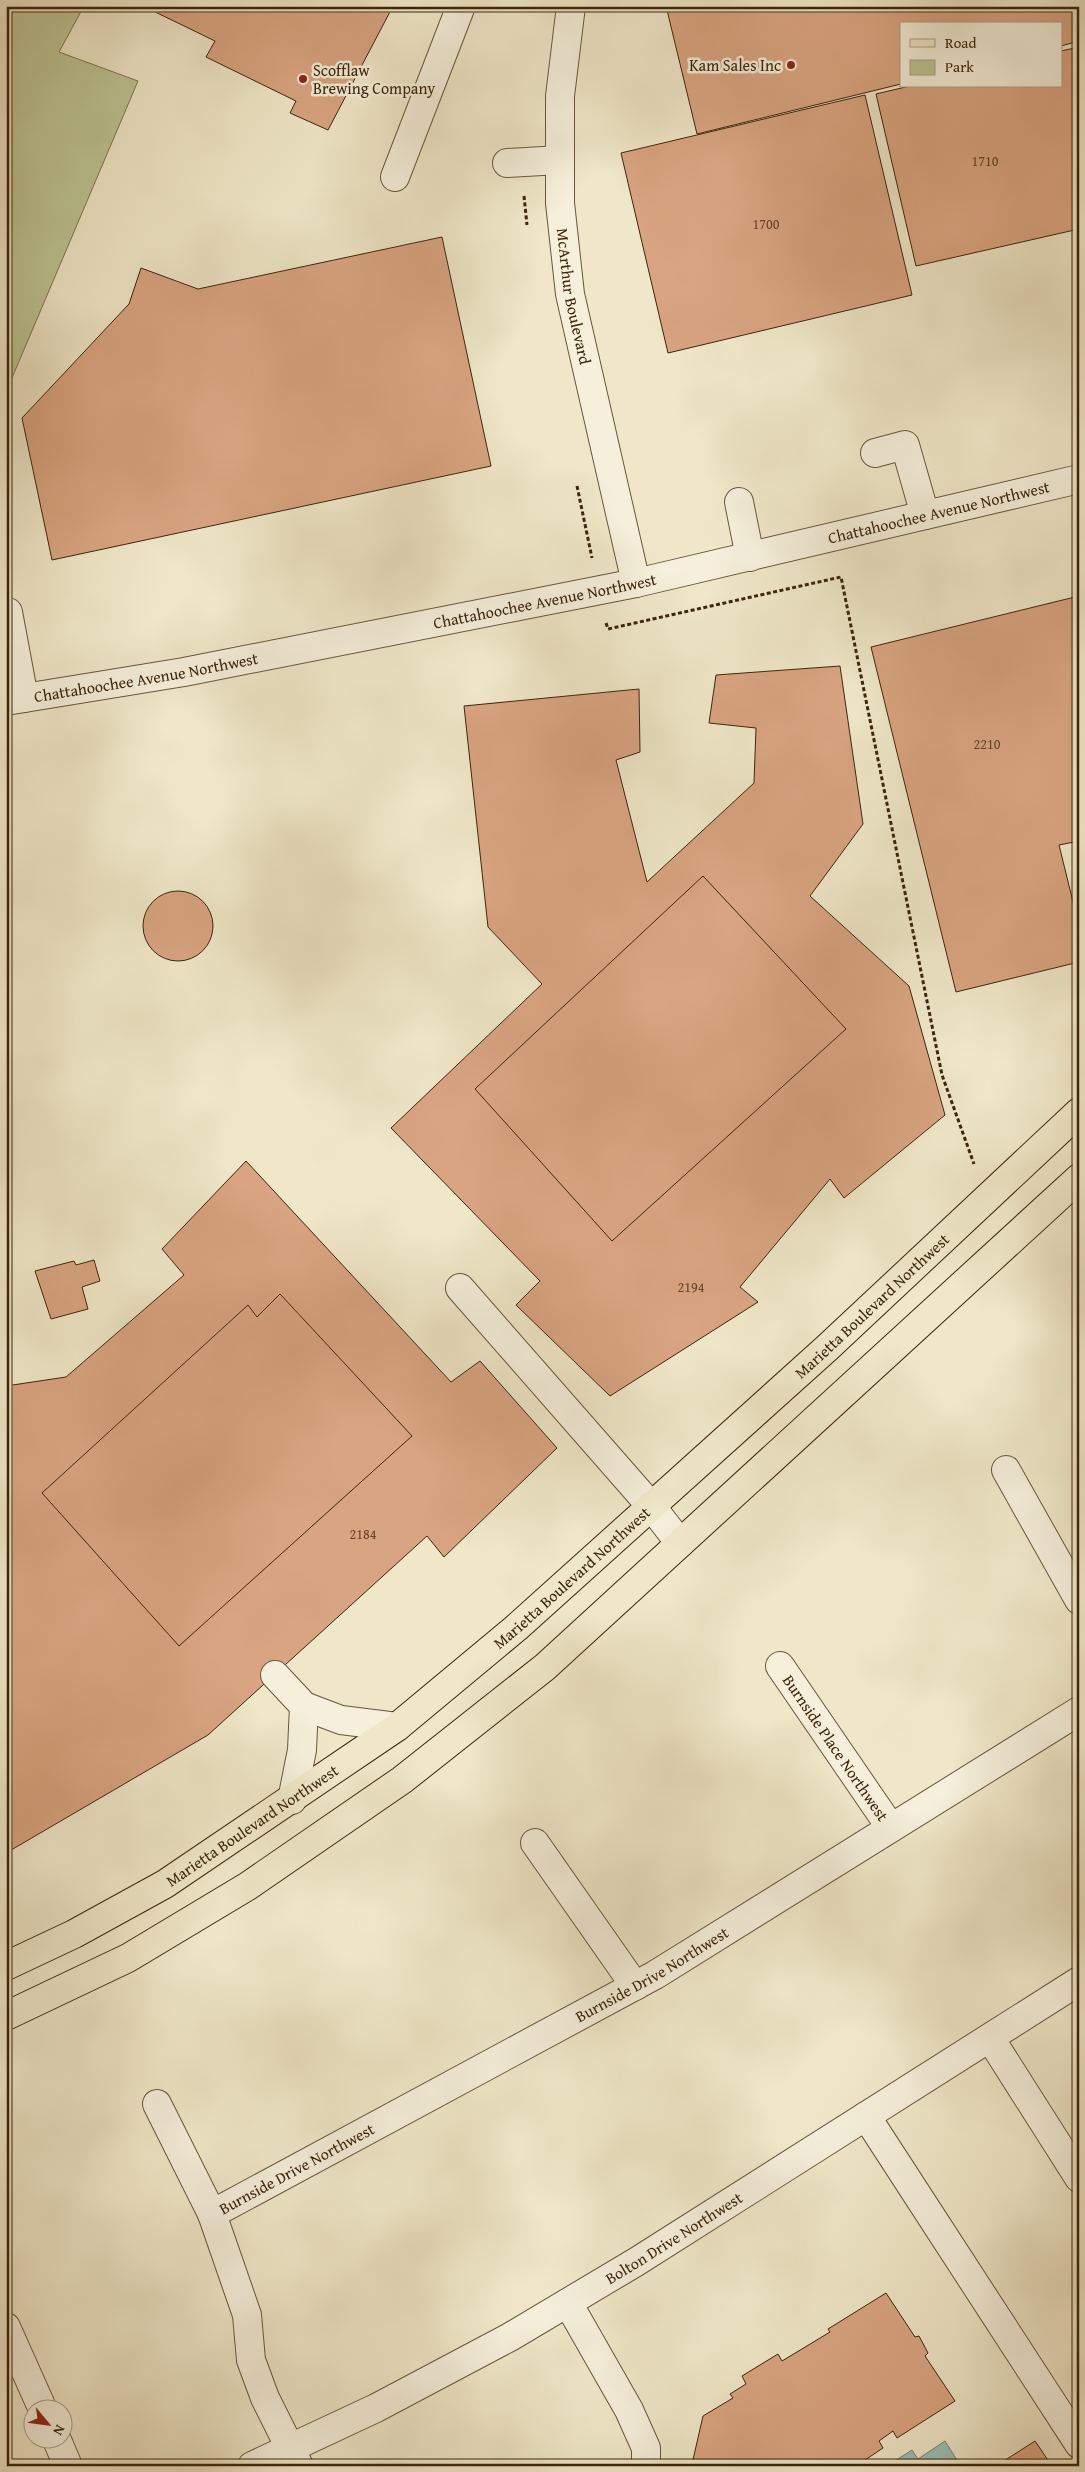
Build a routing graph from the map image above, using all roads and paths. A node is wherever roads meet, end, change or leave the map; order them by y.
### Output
1 (460, 6) edge
2 (571, 6) edge
3 (560, 160) junction
4 (507, 163) dead end
5 (396, 177) dead end
6 (875, 453) dead end
7 (1079, 479) edge
8 (739, 502) dead end
9 (925, 516) junction
10 (750, 557) junction
11 (636, 583) junction
12 (8, 612) edge
13 (15, 700) edge
14 (1079, 1112) edge
15 (1079, 1178) edge
16 (460, 1288) dead end
17 (1006, 1470) dead end
18 (651, 1506) junction
19 (680, 1543) junction
20 (1079, 1600) edge
21 (780, 1666) dead end
22 (275, 1675) dead end
23 (304, 1706) junction
24 (1079, 1711) edge
25 (397, 1727) junction
26 (292, 1800) junction
27 (891, 1828) junction
28 (535, 1843) dead end
29 (6, 1966) edge
30 (1079, 1981) edge
31 (634, 1986) junction
32 (6, 2016) edge
33 (990, 2038) junction
34 (157, 2104) dead end
35 (866, 2116) junction
36 (1079, 2178) edge
37 (212, 2214) junction
38 (568, 2303) junction
39 (6, 2326) edge
40 (39, 2400) edge
41 (1079, 2444) edge
42 (61, 2450) edge
43 (295, 2457) edge
44 (68, 2466) edge
45 (252, 2466) edge
46 (646, 2466) edge

1 - 5 street
2 - 3 street, McArthur Boulevard
3 - 4 street
3 - 11 street, McArthur Boulevard
6 - 9 street
7 - 9 street, Chattahoochee Avenue Northwest
8 - 10 street
9 - 10 street, Chattahoochee Avenue Northwest
10 - 11 street, Chattahoochee Avenue Northwest
11 - 13 street, Chattahoochee Avenue Northwest
12 - 13 street
14 - 18 main road, Marietta Boulevard Northwest
15 - 19 main road
16 - 18 street
17 - 20 street
18 - 19 street
18 - 25 main road, Marietta Boulevard Northwest
19 - 32 main road
21 - 27 street, Burnside Place Northwest
22 - 23 street
23 - 25 street
23 - 26 street
24 - 27 street, Burnside Drive Northwest
25 - 26 main road, Marietta Boulevard Northwest
26 - 29 main road, Marietta Boulevard Northwest
27 - 31 street, Burnside Drive Northwest
28 - 31 street
30 - 33 street, Bolton Drive Northwest
31 - 37 street, Burnside Drive Northwest
33 - 35 street, Bolton Drive Northwest
33 - 36 street
34 - 37 street, Burnside Drive Northwest
35 - 38 street, Bolton Drive Northwest
35 - 41 street
37 - 43 street, Burnside Drive Northwest
38 - 43 street, Bolton Drive Northwest
38 - 46 street
39 - 40 street
42 - 44 street
43 - 45 street, Bolton Drive Northwest

